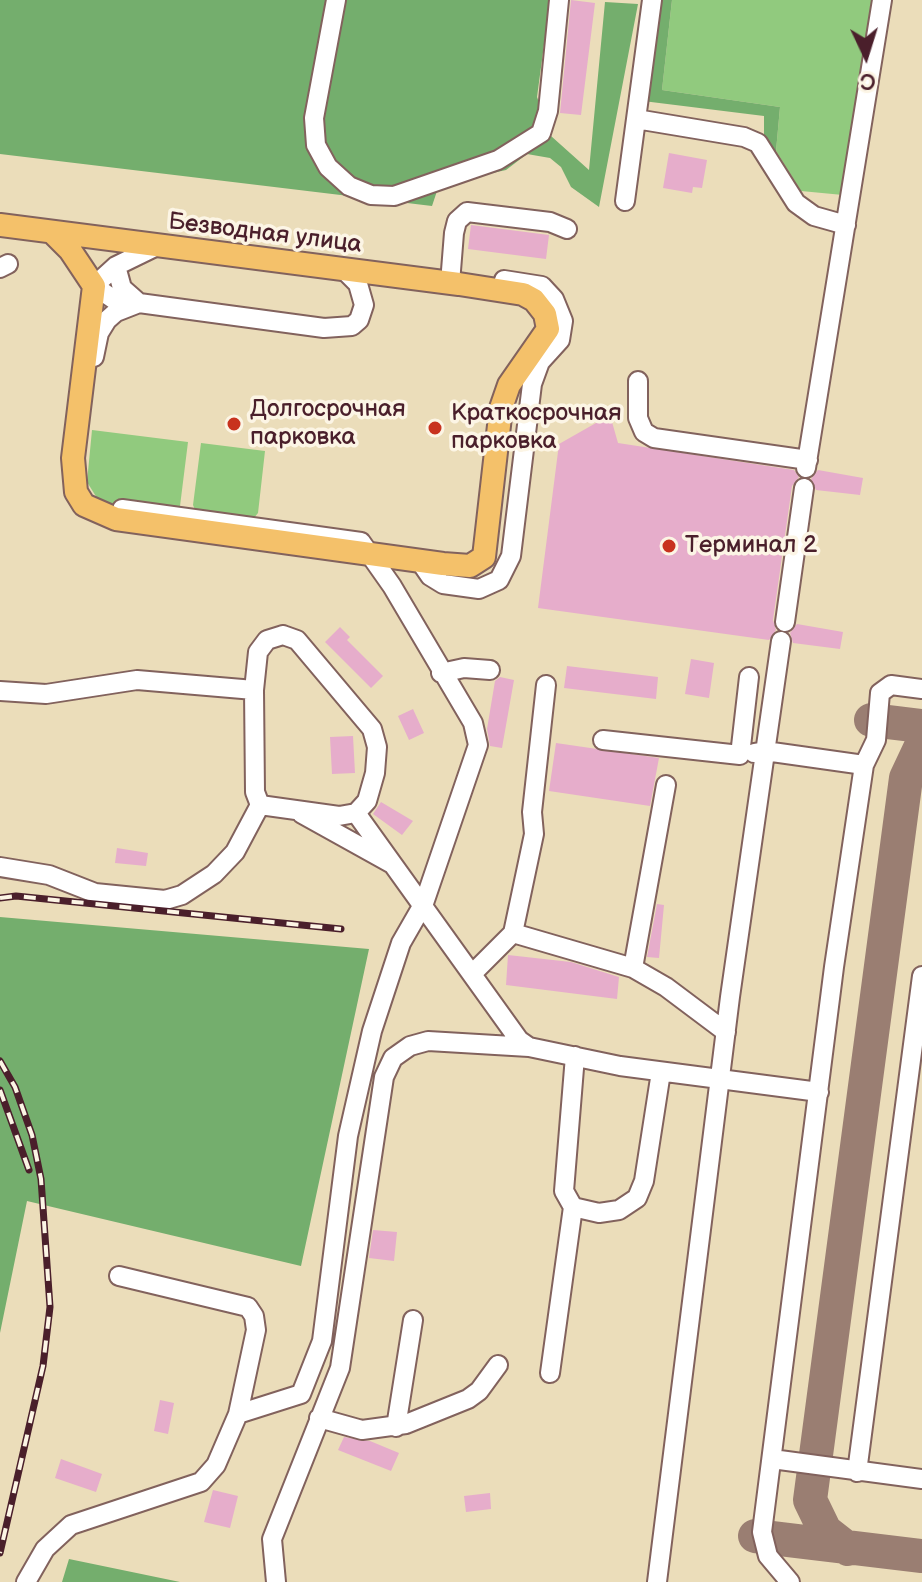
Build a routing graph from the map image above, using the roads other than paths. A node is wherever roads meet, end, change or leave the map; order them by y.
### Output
1 (336, 0) edge
2 (559, 0) edge
3 (652, 0) edge
4 (882, 0) edge
5 (636, 119) junction
6 (625, 201) dead end
7 (0, 225) edge
8 (846, 225) junction
9 (567, 229) dead end
10 (52, 232) junction
11 (157, 246) junction
12 (116, 266) junction
13 (345, 271) junction
14 (454, 283) junction
15 (94, 286) junction
16 (132, 305) junction
17 (638, 381) dead end
18 (804, 488) dead end
19 (369, 552) junction
20 (414, 559) junction
21 (392, 586) junction
22 (785, 622) dead end
23 (781, 641) dead end
24 (490, 670) dead end
25 (441, 673) junction
26 (749, 677) dead end
27 (546, 685) dead end
28 (922, 689) edge
29 (254, 690) junction
30 (0, 691) edge
31 (603, 740) dead end
32 (765, 751) junction
33 (740, 755) junction
34 (864, 765) junction
35 (666, 785) dead end
36 (260, 805) junction
37 (298, 811) junction
38 (356, 813) junction
39 (394, 865) junction
40 (0, 867) edge
41 (424, 903) junction
42 (513, 933) junction
43 (633, 968) junction
44 (473, 973) junction
45 (922, 976) edge
46 (726, 1032) junction
47 (529, 1047) junction
48 (575, 1056) junction
49 (661, 1072) junction
50 (720, 1080) junction
51 (819, 1092) junction
52 (573, 1207) junction
53 (119, 1276) dead end
54 (413, 1320) dead end
55 (498, 1365) dead end
56 (550, 1373) dead end
57 (238, 1414) junction
58 (319, 1418) junction
59 (396, 1427) junction
60 (772, 1459) junction
61 (857, 1472) junction
62 (922, 1479) edge
63 (26, 1582) edge
64 (276, 1582) edge
65 (657, 1582) edge
66 (790, 1582) edge

1 - 2 lane
3 - 5 lane
4 - 8 lane
5 - 6 lane
5 - 8 lane
7 - 10 main road, Безводная улица
8 - 17 lane
9 - 14 lane
10 - 11 main road, Безводная улица
10 - 15 main road
11 - 12 lane
11 - 13 main road, Безводная улица
12 - 15 lane
12 - 16 lane
13 - 14 main road, Безводная улица
13 - 16 lane
14 - 20 main road, Безводная улица
14 - 20 lane
15 - 16 lane
15 - 19 main road
16 - 19 lane
18 - 22 lane
19 - 20 main road
19 - 21 lane
20 - 21 lane
21 - 25 lane
23 - 32 lane
24 - 25 lane
25 - 41 lane
26 - 33 lane
27 - 42 lane
28 - 34 lane
29 - 30 lane
29 - 36 lane
29 - 38 lane
31 - 33 lane
32 - 33 lane
32 - 34 lane
32 - 46 lane
34 - 51 lane
35 - 43 lane
36 - 37 lane
36 - 40 lane
37 - 38 lane
37 - 39 lane
38 - 39 lane
39 - 41 lane
41 - 44 lane
41 - 57 lane
42 - 43 lane
42 - 44 lane
43 - 46 lane
44 - 47 lane
45 - 61 lane
46 - 50 lane
47 - 48 lane
47 - 58 lane
48 - 49 lane
48 - 52 lane
49 - 50 lane
49 - 52 lane
50 - 51 lane
50 - 65 lane
51 - 60 lane
52 - 56 lane
53 - 57 lane
54 - 59 lane
55 - 59 lane
57 - 63 lane
58 - 59 lane
58 - 64 lane
60 - 61 lane
60 - 66 lane
61 - 62 lane

